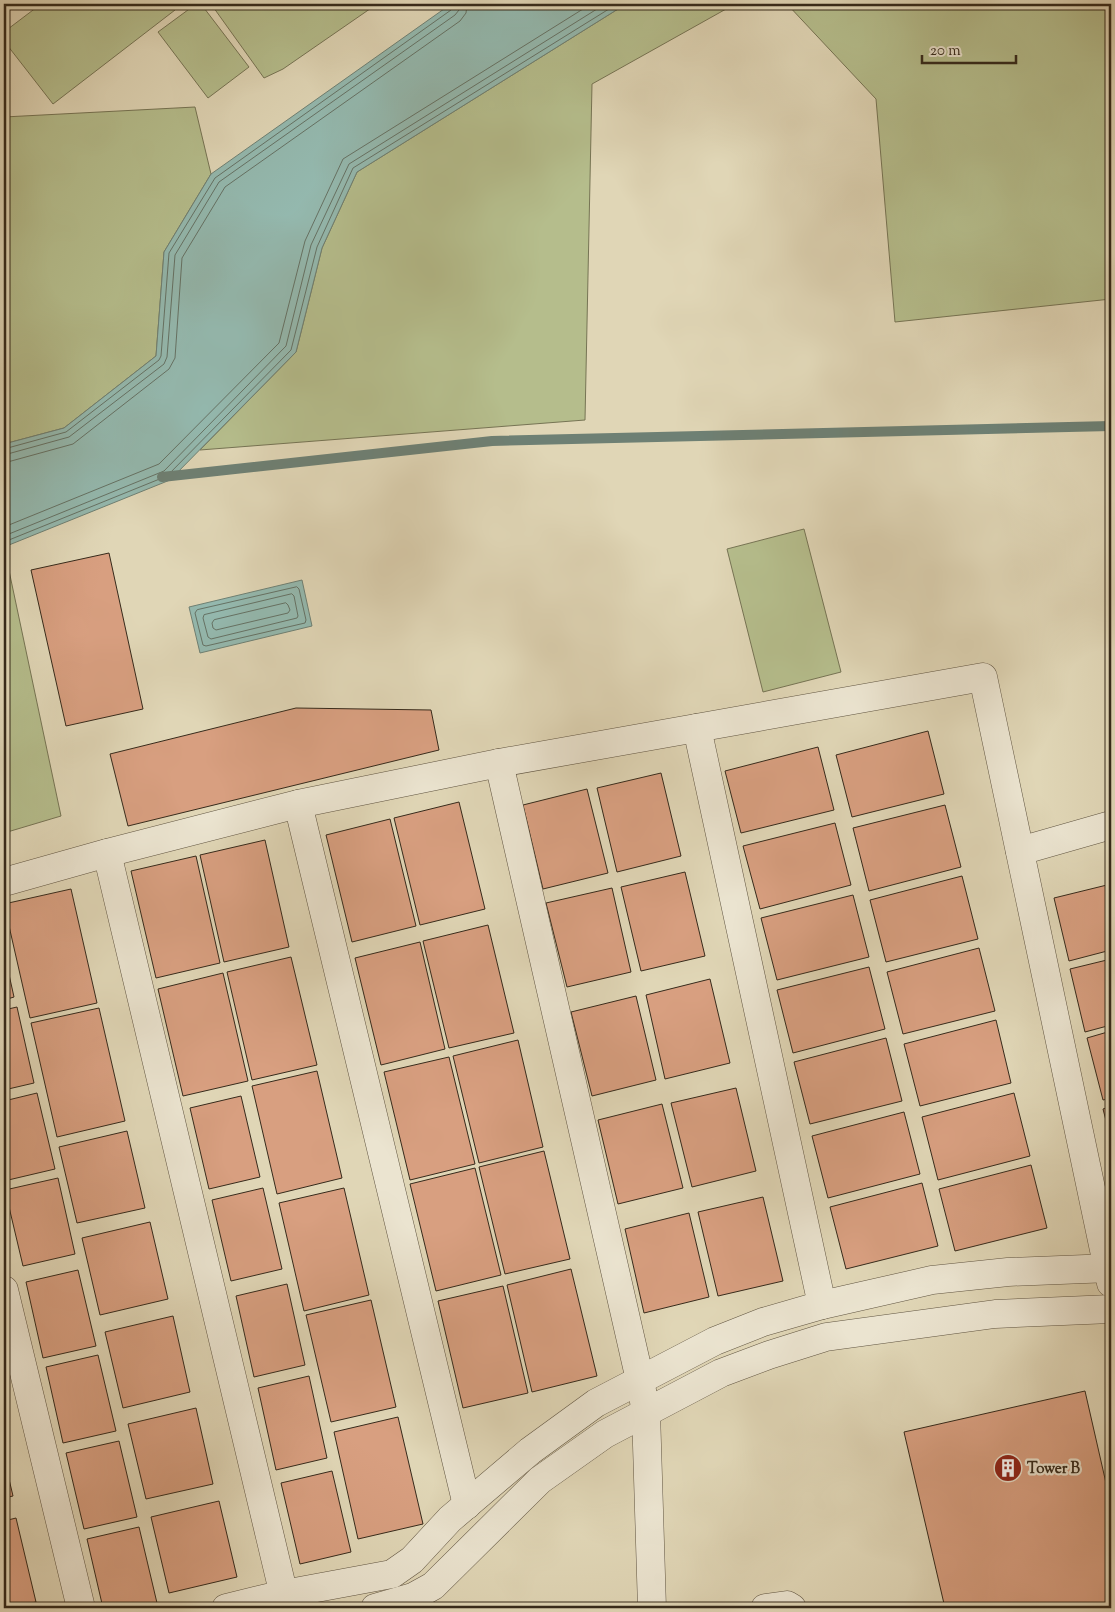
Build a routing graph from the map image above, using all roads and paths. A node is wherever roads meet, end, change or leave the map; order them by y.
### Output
1 (697, 728) junction
2 (499, 763) junction
3 (298, 804) junction
4 (1111, 825) edge
5 (1020, 851) junction
6 (107, 853) junction
7 (4, 882) edge
8 (1110, 1273) edge
9 (4, 1290) edge
10 (822, 1305) junction
11 (1111, 1309) edge
12 (640, 1380) junction
13 (646, 1412) junction
14 (467, 1504) junction
15 (285, 1601) edge
16 (81, 1608) edge
17 (226, 1608) edge
18 (374, 1608) edge
19 (652, 1608) edge
20 (765, 1608) edge
21 (792, 1608) edge

1 - 2 street
1 - 5 street
1 - 10 street
2 - 3 street
2 - 12 street
3 - 6 street
3 - 14 street
4 - 5 street
5 - 8 street
6 - 7 street
6 - 15 street
8 - 10 street
9 - 16 street
10 - 12 street
11 - 13 street
12 - 13 street
12 - 14 street
13 - 18 street
13 - 19 street
14 - 15 street
15 - 17 street
20 - 21 street

